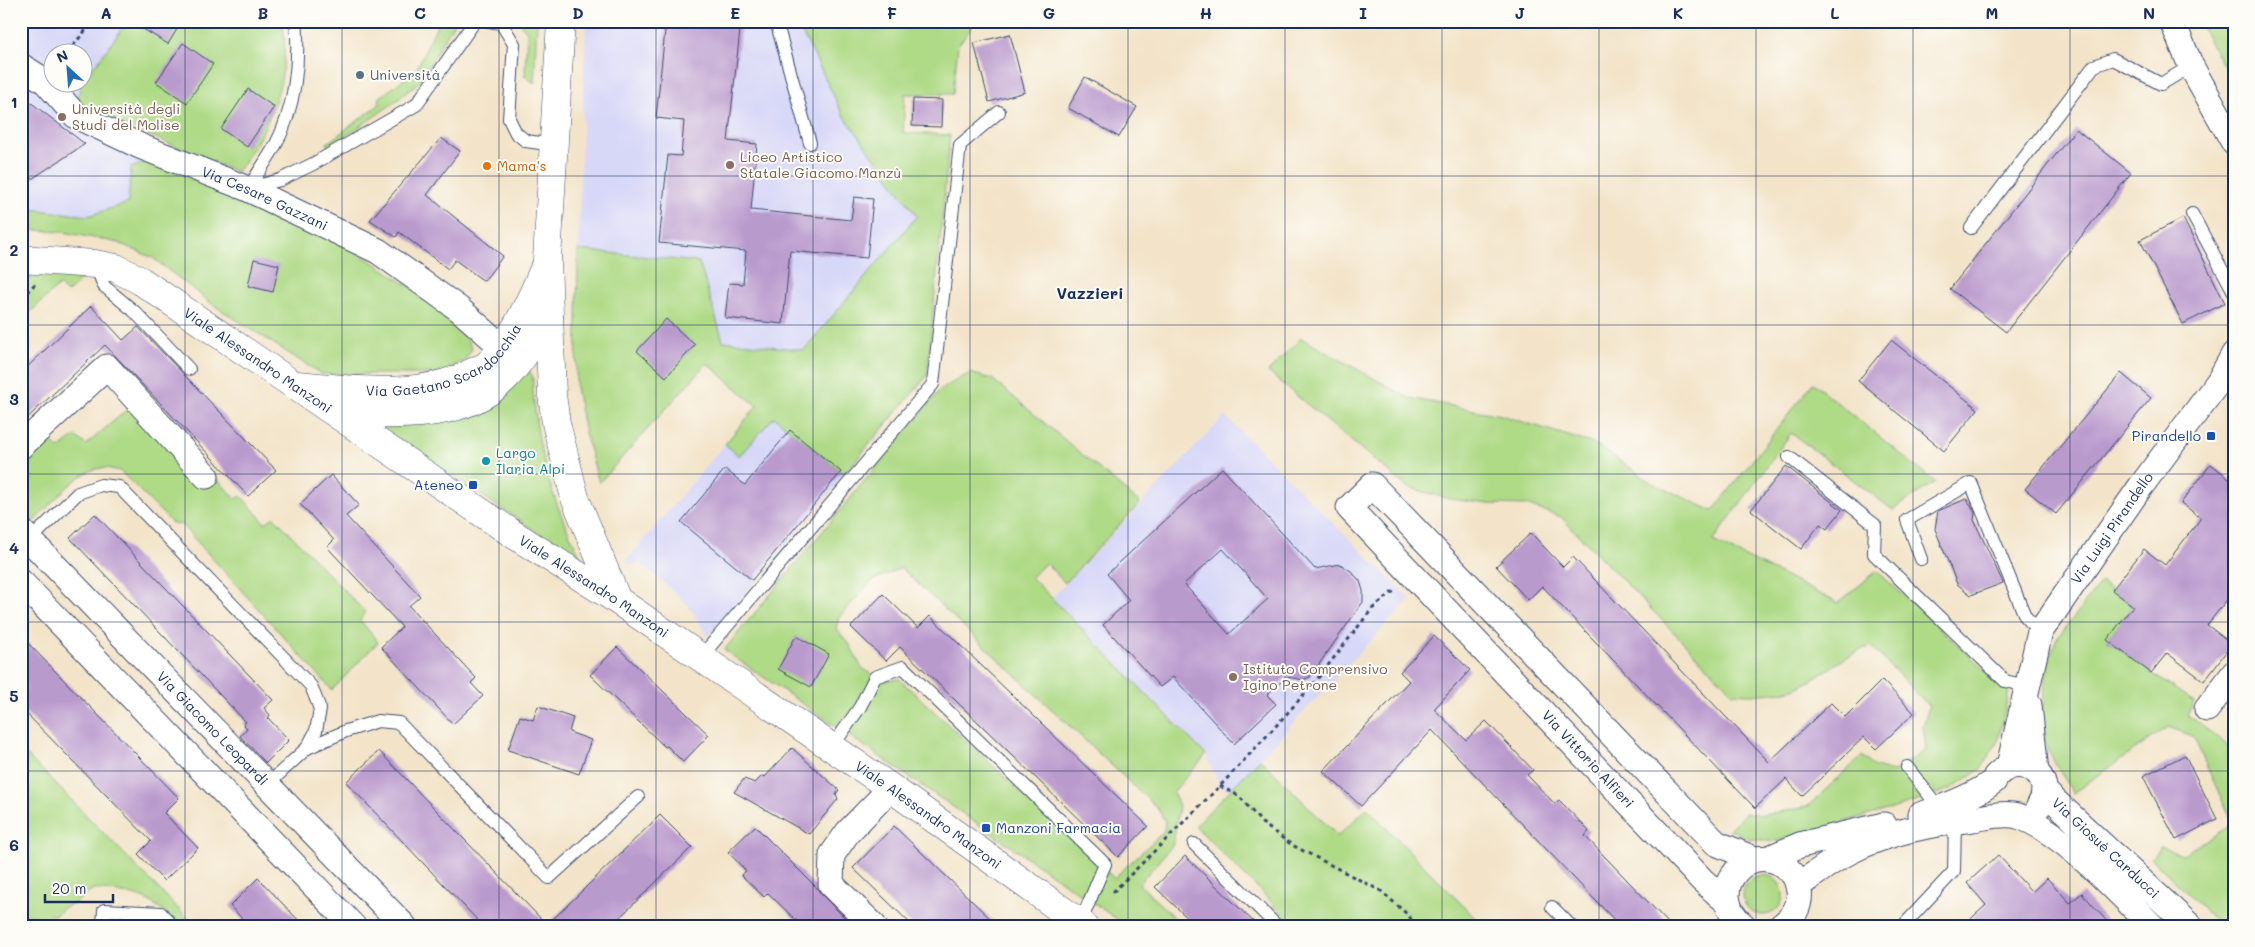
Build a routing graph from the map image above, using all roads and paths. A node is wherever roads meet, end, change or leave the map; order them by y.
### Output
1 (93, 21) edge
2 (296, 21) edge
3 (475, 21) edge
4 (489, 21) edge
5 (561, 21) edge
6 (776, 21) edge
7 (2158, 21) edge
8 (2172, 21) edge
9 (76, 42) edge
10 (21, 66) edge
11 (2191, 66) junction
12 (999, 112) dead end
13 (810, 142) dead end
14 (2234, 143) edge
15 (554, 144) junction
16 (248, 188) junction
17 (2192, 214) dead end
18 (1971, 228) dead end
19 (21, 242) edge
20 (21, 259) edge
21 (547, 260) junction
22 (95, 264) junction
23 (2234, 292) edge
24 (549, 317) junction
25 (512, 352) junction
26 (2234, 354) edge
27 (189, 368) dead end
28 (2229, 379) edge
29 (295, 386) junction
30 (336, 414) junction
31 (21, 446) edge
32 (1789, 457) dead end
33 (206, 476) dead end
34 (25, 535) edge
35 (1921, 558) dead end
36 (1413, 575) junction
37 (21, 582) edge
38 (1474, 592) junction
39 (617, 600) junction
40 (1451, 613) junction
41 (108, 620) junction
42 (2040, 632) junction
43 (82, 645) junction
44 (700, 658) junction
45 (2234, 673) edge
46 (2028, 686) junction
47 (2207, 709) dead end
48 (832, 747) junction
49 (307, 748) junction
50 (238, 754) junction
51 (1906, 767) dead end
52 (2001, 774) junction
53 (212, 780) junction
54 (2040, 781) junction
55 (267, 785) junction
56 (1220, 786) junction
57 (891, 788) junction
58 (638, 797) dead end
59 (1948, 815) junction
60 (2012, 815) junction
61 (1194, 844) dead end
62 (1760, 859) junction
63 (1799, 893) junction
64 (1110, 895) dead end
65 (1728, 903) junction
66 (1552, 907) dead end
67 (1081, 925) edge
68 (1791, 925) edge
69 (102, 926) edge
70 (173, 926) edge
71 (353, 926) edge
72 (404, 926) edge
73 (874, 926) edge
74 (1277, 926) edge
75 (1417, 926) edge
76 (1571, 926) edge
77 (1744, 926) edge
78 (1903, 926) edge
79 (2152, 926) edge
80 (2190, 926) edge

1 - 9 path
2 - 16 lane
3 - 16 lane
4 - 15 lane
5 - 15 street, Via Gaetano Scardocchia
6 - 13 lane
7 - 11 street
8 - 11 street
10 - 16 street, Via Cesare Gazzani
11 - 14 street
11 - 18 lane
12 - 44 lane
15 - 21 street, Via Gaetano Scardocchia
16 - 25 street, Via Cesare Gazzani
17 - 23 lane
19 - 22 street, Viale Alessandro Manzoni
20 - 22 street, Viale Alessandro Manzoni
21 - 24 street, Via Gaetano Scardocchia
21 - 25 street, Via Gaetano Scardocchia
22 - 27 lane
22 - 29 street, Viale Alessandro Manzoni
24 - 25 street, Via Gaetano Scardocchia
24 - 39 street, Via Gaetano Scardocchia
25 - 29 street, Via Gaetano Scardocchia
25 - 30 street, Via Gaetano Scardocchia
26 - 28 street, Via Luigi Pirandello
28 - 42 street, Via Luigi Pirandello
29 - 30 street, Viale Alessandro Manzoni
30 - 39 street, Viale Alessandro Manzoni
31 - 33 street
32 - 46 lane
34 - 41 street, Via Giacomo Leopardi
34 - 49 lane
35 - 42 lane
36 - 38 street, Via Vittorio Alfieri
36 - 40 street, Via Vittorio Alfieri
36 - 56 path
37 - 43 street
38 - 40 street
38 - 62 street, Via Vittorio Alfieri
39 - 44 street, Viale Alessandro Manzoni
40 - 65 street, Via Vittorio Alfieri
41 - 43 street
41 - 50 street, Via Giacomo Leopardi
42 - 46 street, Via Luigi Pirandello
43 - 53 street
44 - 48 street, Viale Alessandro Manzoni
45 - 47 street
46 - 52 street, Via Luigi Pirandello
46 - 54 street, Via Luigi Pirandello
48 - 57 street, Viale Alessandro Manzoni
48 - 67 lane
49 - 55 lane
49 - 58 lane
50 - 53 street
50 - 55 street, Via Giacomo Leopardi
51 - 59 lane
52 - 54 street
52 - 59 street
52 - 60 street
53 - 71 street
54 - 60 street
54 - 80 street, Via Giosuè Carducci
55 - 72 street, Via Giacomo Leopardi
56 - 64 path
56 - 75 path
57 - 67 street, Viale Alessandro Manzoni
57 - 73 street
59 - 60 street
59 - 62 street
59 - 63 street
59 - 78 lane
60 - 79 street, Via Giosuè Carducci
61 - 74 lane
62 - 63 street, Via Vittorio Alfieri
62 - 65 street
63 - 68 street
65 - 77 street, Via Vittorio Alfieri
66 - 76 lane
69 - 70 lane

